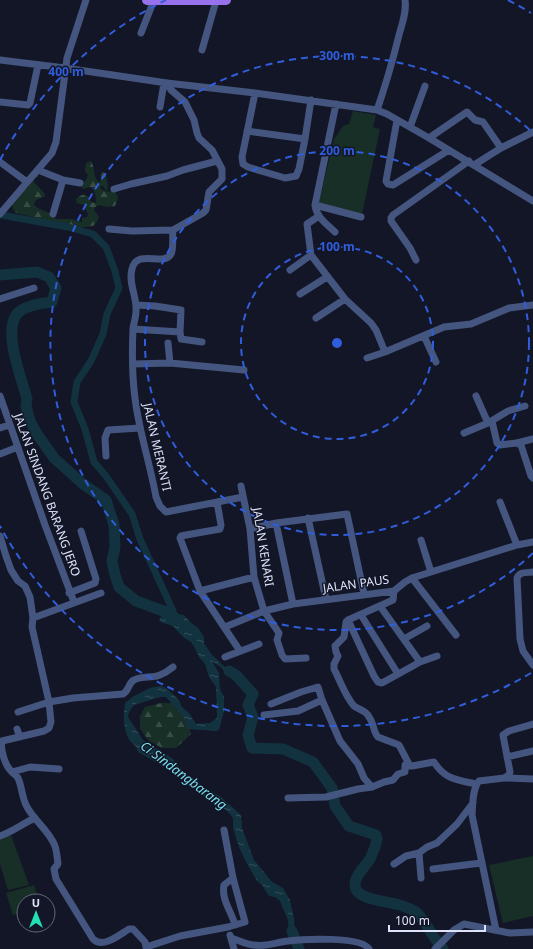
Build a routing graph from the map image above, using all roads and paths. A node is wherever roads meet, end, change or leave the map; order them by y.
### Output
1 (86, 0) edge
2 (154, 0) edge
3 (204, 0) edge
4 (216, 0) edge
5 (226, 0) edge
6 (405, 0) edge
7 (141, 33) dead end
8 (202, 50) dead end
9 (0, 60) edge
10 (38, 65) junction
11 (66, 68) junction
12 (166, 83) junction
13 (425, 86) dead end
14 (255, 93) junction
15 (311, 100) junction
16 (0, 102) edge
17 (336, 104) junction
18 (160, 107) dead end
19 (377, 110) junction
20 (397, 120) junction
21 (410, 127) junction
22 (247, 131) junction
23 (533, 132) edge
24 (429, 138) junction
25 (305, 139) junction
26 (501, 148) junction
27 (449, 150) junction
28 (217, 161) junction
29 (0, 162) edge
30 (471, 163) junction
31 (38, 170) junction
32 (63, 180) junction
33 (27, 182) junction
34 (80, 183) dead end
35 (114, 190) dead end
36 (533, 202) edge
37 (315, 204) junction
38 (0, 214) edge
39 (53, 214) dead end
40 (319, 216) junction
41 (361, 217) dead end
42 (109, 229) dead end
43 (173, 230) junction
44 (335, 232) dead end
45 (311, 255) junction
46 (416, 260) dead end
47 (290, 270) dead end
48 (327, 277) junction
49 (34, 288) dead end
50 (300, 294) dead end
51 (0, 299) edge
52 (345, 299) junction
53 (136, 305) junction
54 (533, 305) edge
55 (316, 318) dead end
56 (133, 329) junction
57 (180, 332) junction
58 (424, 336) junction
59 (202, 342) dead end
60 (168, 343) dead end
61 (385, 352) junction
62 (367, 358) dead end
63 (436, 362) dead end
64 (170, 363) junction
65 (133, 364) junction
66 (244, 370) dead end
67 (0, 396) edge
68 (476, 396) dead end
69 (525, 406) dead end
70 (490, 422) junction
71 (10, 425) junction
72 (0, 428) edge
73 (140, 428) junction
74 (464, 433) dead end
75 (533, 439) edge
76 (517, 443) junction
77 (18, 447) junction
78 (0, 454) edge
79 (106, 456) dead end
80 (533, 478) edge
81 (241, 486) dead end
82 (243, 496) junction
83 (216, 502) junction
84 (500, 502) dead end
85 (308, 518) junction
86 (276, 523) junction
87 (250, 529) junction
88 (81, 531) dead end
89 (0, 536) edge
90 (421, 540) dead end
91 (533, 542) edge
92 (517, 545) junction
93 (431, 572) junction
94 (533, 572) edge
95 (254, 576) junction
96 (412, 578) junction
97 (200, 591) junction
98 (394, 591) junction
99 (69, 592) junction
100 (101, 593) dead end
101 (364, 594) junction
102 (326, 599) junction
103 (74, 602) junction
104 (293, 604) junction
105 (380, 606) junction
106 (264, 611) junction
107 (361, 615) junction
108 (33, 618) junction
109 (348, 620) junction
110 (427, 626) dead end
111 (225, 627) junction
112 (456, 635) dead end
113 (404, 639) junction
114 (259, 644) dead end
115 (240, 651) junction
116 (437, 656) dead end
117 (225, 657) dead end
118 (306, 658) dead end
119 (420, 662) junction
120 (533, 665) edge
121 (173, 667) dead end
122 (398, 674) junction
123 (322, 700) junction
124 (49, 702) junction
125 (271, 704) dead end
126 (18, 712) dead end
127 (264, 715) dead end
128 (533, 724) edge
129 (17, 729) dead end
130 (20, 737) junction
131 (533, 750) edge
132 (507, 757) junction
133 (408, 762) junction
134 (59, 769) dead end
135 (12, 772) junction
136 (504, 778) junction
137 (533, 779) edge
138 (476, 784) junction
139 (372, 787) junction
140 (288, 798) dead end
141 (473, 803) junction
142 (35, 818) junction
143 (224, 830) dead end
144 (0, 836) edge
145 (420, 854) junction
146 (481, 863) junction
147 (394, 864) dead end
148 (434, 868) dead end
149 (232, 878) junction
150 (420, 878) dead end
151 (231, 926) junction
152 (496, 930) junction
153 (533, 932) edge
154 (231, 938) junction
155 (146, 948) edge
156 (234, 949) edge
157 (369, 949) edge
158 (435, 949) edge

1 - 11 street
2 - 3 main road
2 - 7 street
3 - 4 main road
4 - 5 main road
4 - 8 street
6 - 19 street
9 - 10 street
10 - 11 street
10 - 16 street
11 - 12 street
11 - 31 street
12 - 14 street
12 - 18 street
12 - 28 street
13 - 21 street
14 - 15 street
14 - 22 street
15 - 17 street
15 - 25 street
17 - 19 street
17 - 37 street
19 - 20 street
20 - 21 street
20 - 27 street
21 - 24 street
22 - 25 street
22 - 25 street
23 - 26 street
24 - 26 street
24 - 27 street
26 - 30 street
27 - 30 street
28 - 35 street
28 - 43 street
29 - 33 street
30 - 36 street
30 - 46 street
31 - 32 street
31 - 33 street
32 - 34 street
32 - 39 street
33 - 38 street
37 - 40 street
37 - 41 street
40 - 44 street
40 - 45 street
42 - 43 street
43 - 53 street, JALAN MERANTI
45 - 47 street
45 - 48 street
48 - 50 street
48 - 52 street
49 - 51 street
52 - 55 street
52 - 61 street
53 - 56 street, JALAN MERANTI
53 - 57 street
54 - 58 street
56 - 57 street
56 - 65 street, JALAN MERANTI
57 - 59 street
58 - 61 street
58 - 63 street
60 - 64 street
61 - 62 street
64 - 65 street
64 - 66 street
65 - 73 street, JALAN MERANTI
67 - 71 street, JALAN SINDANG BARANG JERO
68 - 70 street
69 - 70 street
70 - 74 street
70 - 76 street
71 - 72 street
71 - 77 street, JALAN SINDANG BARANG JERO
73 - 79 street
73 - 83 street, JALAN MERANTI
75 - 76 street
76 - 80 street
77 - 78 street
77 - 99 street, JALAN SINDANG BARANG JERO
81 - 82 street, JALAN KENARI
82 - 83 street, JALAN MERANTI
82 - 87 street, JALAN KENARI
83 - 97 street
84 - 92 street
85 - 86 street
85 - 101 street
85 - 102 street
86 - 87 street
86 - 104 street
87 - 95 street, JALAN KENARI
88 - 99 street
89 - 108 street
90 - 93 street
91 - 92 street, JALAN PAUS
92 - 93 street, JALAN PAUS
93 - 96 street, JALAN PAUS
94 - 120 street
95 - 97 street
95 - 106 street, JALAN KENARI
96 - 98 street, JALAN PAUS
96 - 112 street
97 - 111 street
98 - 101 street, JALAN PAUS
98 - 105 street
99 - 103 street, JALAN SINDANG BARANG JERO
100 - 103 street
101 - 102 street, JALAN PAUS
102 - 104 street, JALAN PAUS
103 - 108 street
104 - 106 street, JALAN PAUS
105 - 107 street
105 - 113 street
106 - 111 street, JALAN PAUS
106 - 118 street, JALAN KENARI
107 - 109 street
107 - 122 street
108 - 124 street
109 - 122 street
109 - 133 street
110 - 113 street
111 - 115 street
113 - 119 street
114 - 115 street
115 - 117 street
116 - 119 street
119 - 122 street
121 - 124 street
123 - 125 street
123 - 127 street
123 - 139 street
124 - 126 street
124 - 130 street
128 - 132 street
129 - 130 street
130 - 135 street
131 - 132 street
132 - 136 street
133 - 138 street
133 - 139 street
134 - 135 street
135 - 142 street
136 - 137 street
136 - 138 street
138 - 141 street
139 - 140 street
141 - 145 street
141 - 146 street
142 - 144 street
142 - 155 street
143 - 149 street
145 - 147 street
145 - 150 street
146 - 148 street
146 - 152 street
149 - 151 street
149 - 151 street
151 - 154 street
151 - 155 street
152 - 153 street
152 - 158 street
154 - 156 street
154 - 157 street

